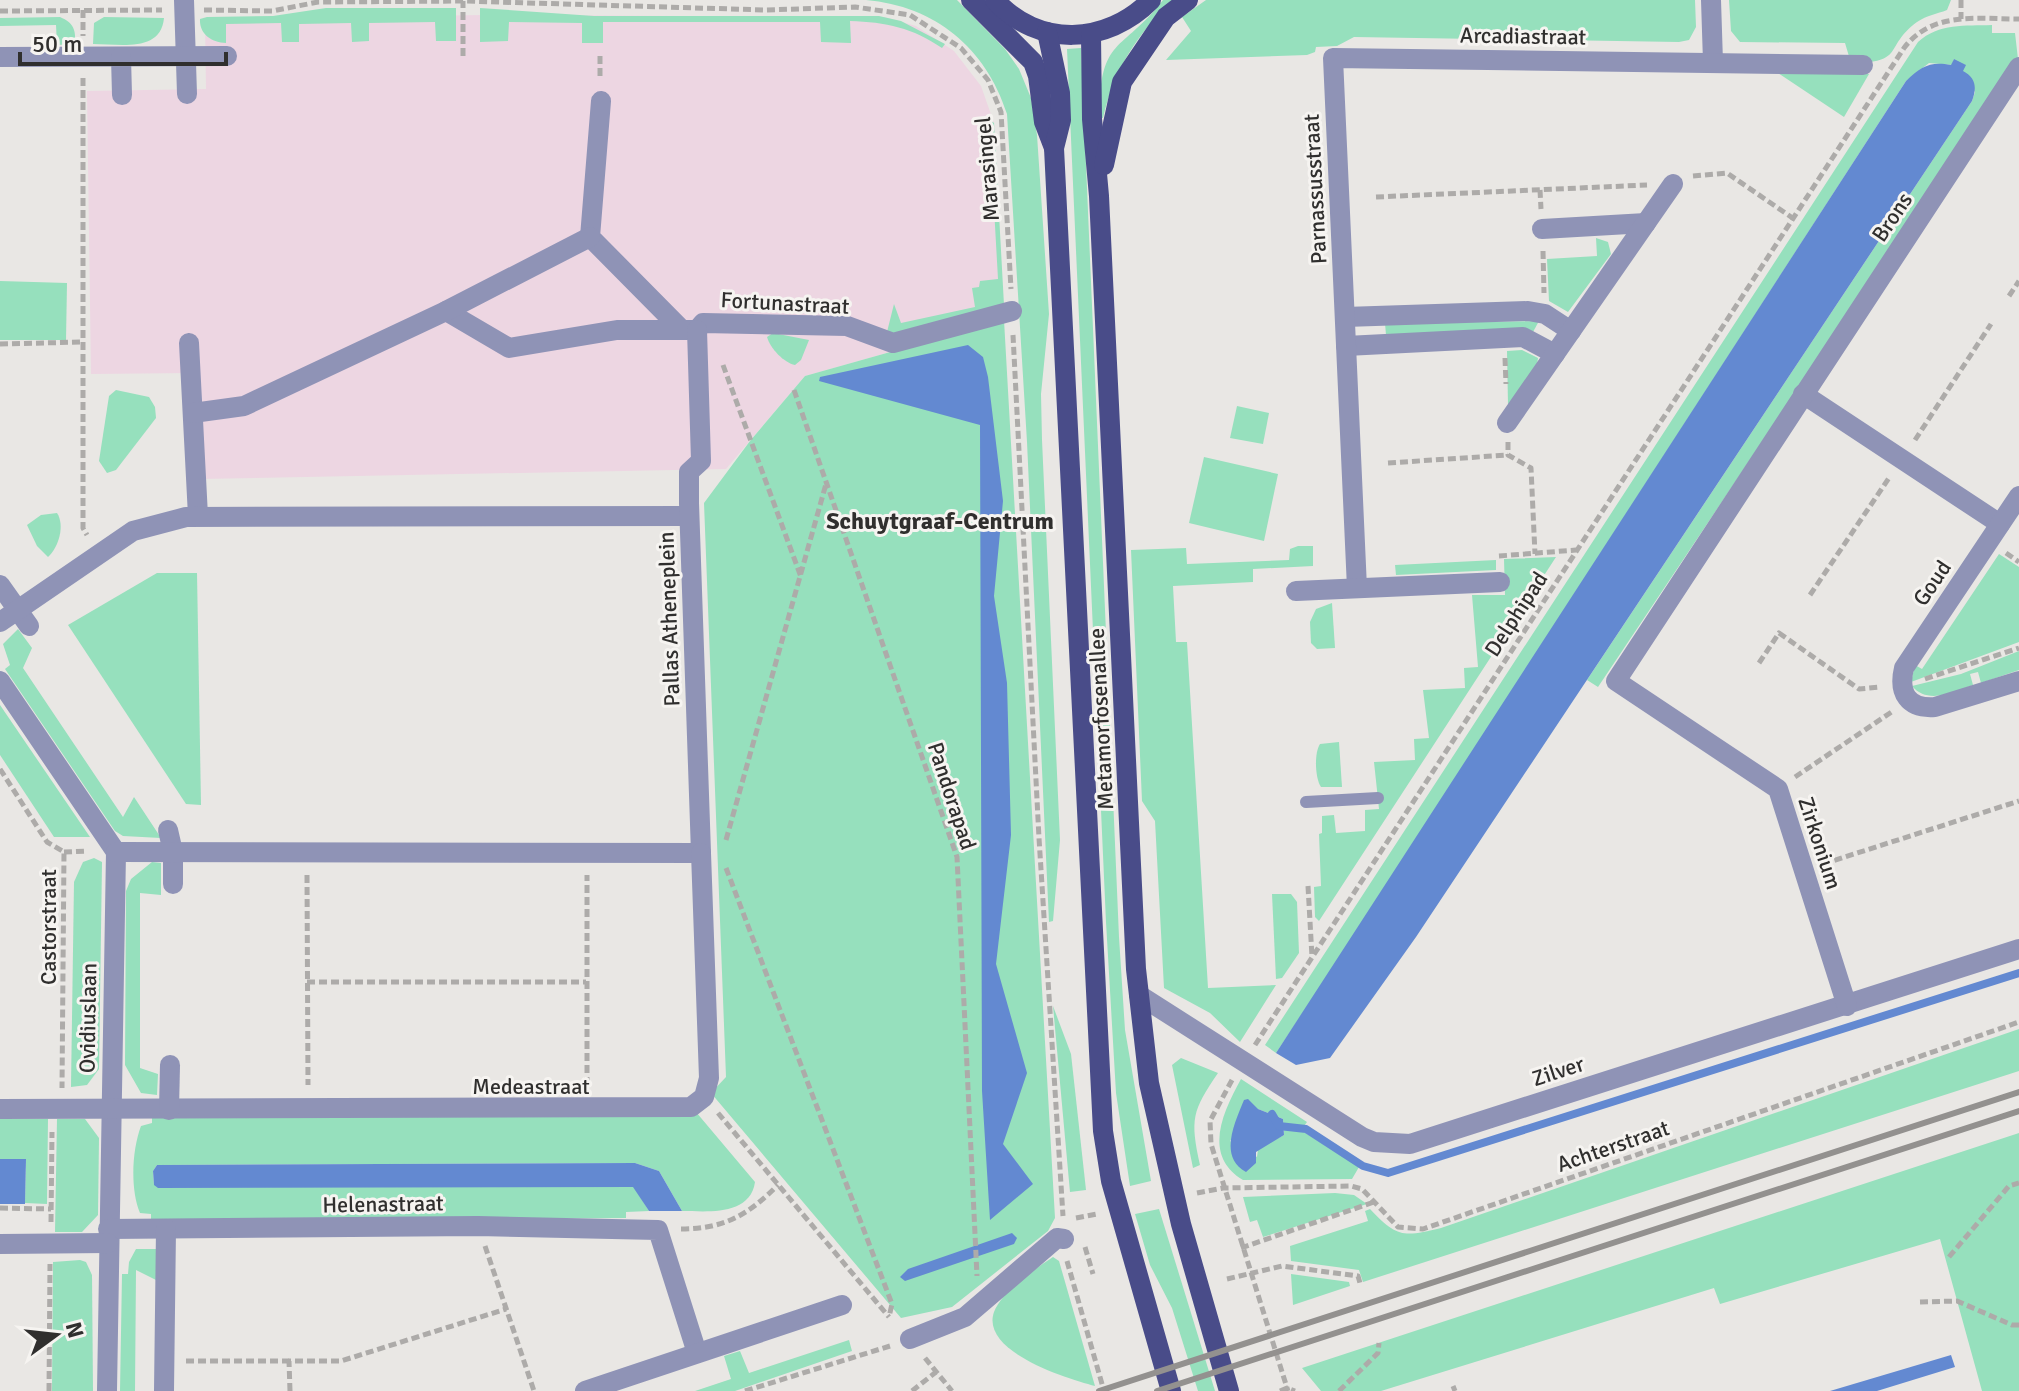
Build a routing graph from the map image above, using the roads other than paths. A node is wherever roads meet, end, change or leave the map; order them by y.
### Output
1 (971, 0) edge
2 (995, 0) edge
3 (1151, 0) edge
4 (1188, 0) edge
5 (1711, 0) edge
6 (184, 5) edge
7 (1047, 32) junction
8 (1091, 35) junction
9 (185, 56) junction
10 (227, 56) dead end
11 (0, 57) edge
12 (121, 57) junction
13 (1333, 58) joint
14 (1713, 62) junction
15 (1863, 65) dead end
16 (2019, 67) edge
17 (187, 94) dead end
18 (122, 95) dead end
19 (601, 101) dead end
20 (1054, 148) junction
21 (1673, 184) road end
22 (1099, 196) junction
23 (1646, 223) junction
24 (1542, 229) dead end
25 (590, 237) junction
26 (446, 311) junction
27 (1012, 311) road end
28 (1345, 317) junction
29 (690, 330) junction
30 (1571, 331) junction
31 (189, 343) dead end
32 (1346, 346) junction
33 (1555, 354) junction
34 (1803, 394) junction
35 (193, 413) junction
36 (1507, 423) dead end
37 (2019, 496) edge
38 (198, 516) junction
39 (689, 516) junction
40 (2000, 524) junction
41 (1500, 582) dead end
42 (0, 585) edge
43 (1357, 588) junction
44 (1296, 591) dead end
45 (23, 618) junction
46 (0, 622) edge
47 (0, 681) edge
48 (1616, 681) joint
49 (2019, 681) edge
50 (1378, 798) dead end
51 (1306, 802) dead end
52 (168, 830) dead end
53 (116, 852) junction
54 (173, 852) junction
55 (701, 853) junction
56 (173, 884) dead end
57 (2019, 949) edge
58 (1139, 995) junction
59 (1847, 1006) junction
60 (170, 1065) dead end
61 (0, 1109) edge
62 (110, 1109) junction
63 (169, 1110) junction
64 (166, 1229) junction
65 (108, 1236) junction
66 (1064, 1239) road end
67 (0, 1244) edge
68 (842, 1305) dead end
69 (910, 1339) road end
70 (697, 1353) junction
71 (107, 1391) edge
72 (164, 1391) edge
73 (585, 1391) edge
74 (1171, 1391) edge
75 (1229, 1391) edge

1 - 20 main road, Metamorfosenallee
2 - 7 main road
3 - 8 main road
4 - 22 main road
5 - 14 street
6 - 9 street
7 - 8 main road
7 - 20 main road, Metamorfosenallee
8 - 22 main road, Metamorfosenallee
9 - 10 street
9 - 12 street
9 - 17 street
11 - 12 street
12 - 18 street
13 - 14 street, Arcadiastraat
13 - 28 street, Parnassusstraat
14 - 15 street, Arcadiastraat
16 - 34 street, Brons
19 - 25 street
20 - 74 main road, Metamorfosenallee
21 - 23 street
22 - 58 main road, Metamorfosenallee
23 - 24 street
23 - 30 street
25 - 26 street
25 - 29 street
26 - 29 street, Fortunastraat
26 - 35 street
27 - 29 street, Fortunastraat
28 - 30 street
28 - 32 street, Parnassusstraat
29 - 39 street, Fortunastraat
30 - 33 street
31 - 35 street
32 - 33 street
32 - 43 street, Parnassusstraat
33 - 36 street
34 - 40 street
34 - 48 street, Brons
35 - 38 street
37 - 40 street, Goud
38 - 39 street, Pallas Atheneplein
38 - 45 street, Pallas Atheneplein
39 - 55 street, Pallas Atheneplein
40 - 49 street, Goud
41 - 43 street
42 - 45 street
43 - 44 street
45 - 46 street, Pallas Atheneplein
47 - 53 street
48 - 59 street, Zirkonium
50 - 51 lane
52 - 54 street
53 - 54 street
53 - 62 street, Ovidiuslaan
54 - 55 street
54 - 56 street
55 - 63 street, Medeastraat
57 - 59 street, Zilver
58 - 59 street, Zilver
58 - 75 main road, Metamorfosenallee
60 - 63 street
61 - 62 street, Medeastraat
62 - 63 street, Medeastraat
62 - 65 street, Ovidiuslaan
64 - 65 street, Helenastraat
64 - 70 street, Helenastraat
64 - 72 street
65 - 67 street, Helenastraat
65 - 71 street, Ovidiuslaan
66 - 69 street
68 - 70 street
70 - 73 street

